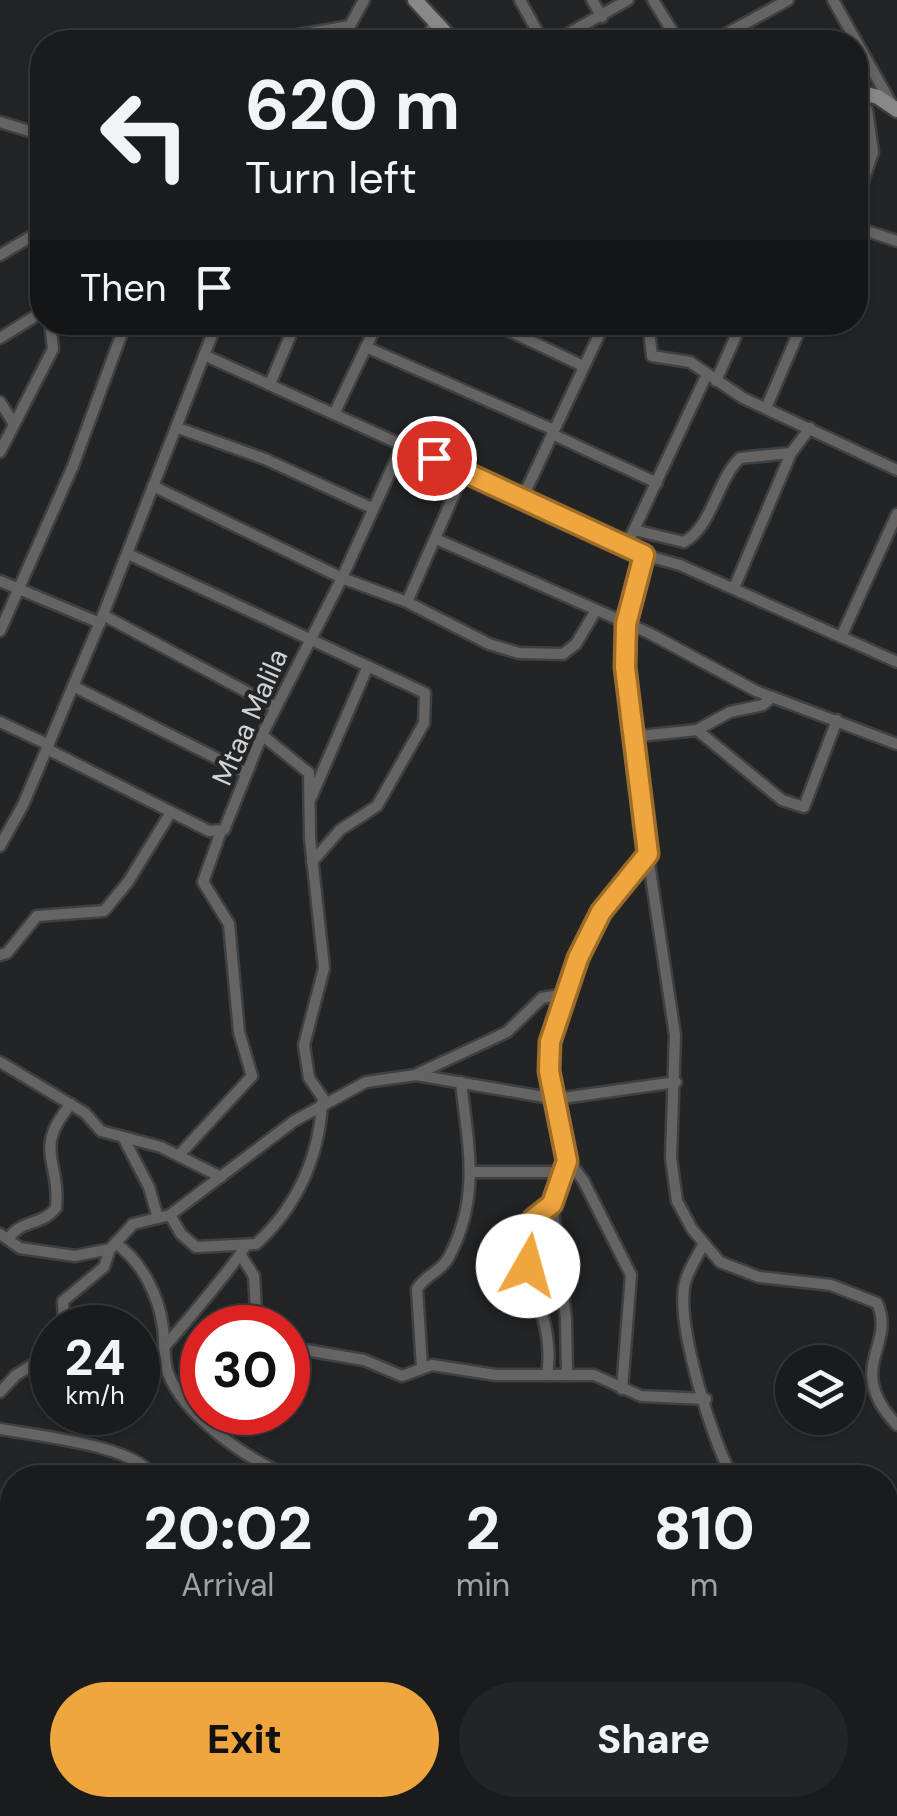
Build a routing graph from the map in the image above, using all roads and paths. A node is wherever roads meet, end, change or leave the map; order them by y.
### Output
1 (364, 0) edge
2 (415, 0) edge
3 (520, 0) edge
4 (592, 0) edge
5 (628, 0) edge
6 (654, 0) edge
7 (788, 0) edge
8 (833, 0) edge
9 (602, 17) junction
10 (435, 21) junction
11 (350, 26) junction
12 (327, 30) edge
13 (348, 30) edge
14 (431, 30) edge
15 (443, 30) edge
16 (536, 30) edge
17 (577, 30) edge
18 (672, 30) edge
19 (734, 30) edge
20 (850, 30) edge
21 (868, 62) edge
22 (868, 97) edge
23 (894, 108) edge
24 (868, 122) edge
25 (2, 125) edge
26 (30, 132) edge
27 (868, 167) edge
28 (868, 231) edge
29 (30, 237) edge
30 (897, 241) edge
31 (0, 255) edge
32 (30, 319) edge
33 (51, 335) edge
34 (121, 335) edge
35 (212, 335) edge
36 (291, 335) edge
37 (372, 335) edge
38 (517, 335) edge
39 (598, 335) edge
40 (650, 335) edge
41 (735, 335) edge
42 (797, 335) edge
43 (0, 338) edge
44 (366, 347) junction
45 (204, 354) junction
46 (583, 366) junction
47 (711, 377) junction
48 (270, 384) junction
49 (0, 402) edge
50 (766, 408) junction
51 (334, 414) junction
52 (14, 424) junction
53 (178, 428) junction
54 (810, 428) junction
55 (553, 432) junction
56 (403, 444) junction
57 (0, 452) edge
58 (791, 453) junction
59 (897, 470) edge
60 (464, 472) junction
61 (657, 482) junction
62 (153, 486) junction
63 (522, 499) junction
64 (372, 508) junction
65 (897, 514) edge
66 (634, 530) junction
67 (436, 539) junction
68 (628, 544) junction
69 (128, 554) junction
70 (644, 555) junction
71 (342, 578) junction
72 (0, 581) edge
73 (18, 588) junction
74 (734, 588) junction
75 (407, 602) junction
76 (596, 610) junction
77 (102, 619) junction
78 (626, 624) junction
79 (0, 632) edge
80 (841, 637) junction
81 (309, 641) junction
82 (897, 662) edge
83 (368, 666) junction
84 (73, 686) junction
85 (772, 698) junction
86 (275, 708) junction
87 (837, 720) junction
88 (0, 722) edge
89 (697, 730) junction
90 (262, 735) junction
91 (630, 737) junction
92 (897, 744) edge
93 (48, 747) junction
94 (246, 773) junction
95 (310, 801) junction
96 (172, 812) junction
97 (220, 834) junction
98 (0, 846) edge
99 (648, 854) junction
100 (312, 862) junction
101 (0, 956) edge
102 (566, 994) junction
103 (0, 1062) edge
104 (416, 1075) junction
105 (461, 1082) junction
106 (676, 1082) junction
107 (556, 1099) junction
108 (323, 1102) junction
109 (71, 1104) junction
110 (124, 1139) junction
111 (180, 1154) junction
112 (565, 1166) junction
113 (473, 1172) junction
114 (221, 1177) junction
115 (552, 1204) junction
116 (164, 1217) junction
117 (4, 1237) edge
118 (703, 1245) junction
119 (113, 1246) junction
120 (243, 1252) junction
121 (63, 1305) edge
122 (256, 1305) edge
123 (164, 1347) junction
124 (310, 1351) edge
125 (30, 1366) edge
126 (422, 1368) junction
127 (547, 1375) junction
128 (567, 1375) junction
129 (622, 1389) junction
130 (0, 1392) edge
131 (706, 1399) junction
132 (897, 1425) edge
133 (0, 1428) edge
134 (145, 1465) edge
135 (262, 1465) edge
136 (726, 1465) edge

1 - 11 street
2 - 10 main road
3 - 16 street
4 - 9 street
5 - 9 street
6 - 18 street
7 - 19 street
8 - 20 street
9 - 17 street
10 - 14 street
10 - 15 main road
11 - 12 street
11 - 13 street
21 - 23 street
22 - 23 main road
24 - 27 street
25 - 26 street
28 - 30 street
29 - 31 street
32 - 43 street
33 - 52 street
34 - 73 street
35 - 45 street
36 - 48 street
37 - 44 street
38 - 46 street
39 - 46 street
40 - 47 street
41 - 47 street
42 - 50 street
44 - 51 street
44 - 55 street
45 - 48 street
45 - 53 street
46 - 55 street
47 - 50 street
47 - 61 street
48 - 51 street
49 - 52 street
50 - 54 street
51 - 56 street
52 - 57 street
53 - 62 street
53 - 64 street
54 - 58 street
54 - 59 street
55 - 61 street
55 - 63 street
56 - 60 street
56 - 64 street, Mtaa Malila
58 - 66 street
58 - 74 street
60 - 63 street
60 - 67 street
61 - 66 street
62 - 69 street
62 - 71 street
63 - 68 street
64 - 71 street, Mtaa Malila
65 - 80 street
66 - 68 street
67 - 75 street
67 - 76 street
68 - 70 street
69 - 77 street
69 - 81 street
70 - 74 street
70 - 78 street
71 - 75 street
71 - 81 street, Mtaa Malila
72 - 73 street
73 - 77 street
73 - 79 street
74 - 80 street
75 - 76 street
76 - 78 street
77 - 84 street
77 - 86 street
78 - 85 street
78 - 91 street
80 - 82 street
81 - 83 street
81 - 86 street, Mtaa Malila
83 - 95 street
83 - 100 street
84 - 93 street
84 - 94 street
85 - 87 street
85 - 89 street
86 - 90 street, Mtaa Malila
87 - 89 street
87 - 92 street
88 - 93 street
89 - 91 street
90 - 94 street, Mtaa Malila
90 - 95 street
91 - 99 street
93 - 96 street
93 - 98 street
94 - 97 street, Mtaa Malila
95 - 100 street
96 - 97 street
96 - 101 street
97 - 111 street, Mtaa Malila
99 - 102 street
99 - 106 street
100 - 108 street
102 - 104 street
102 - 107 street
103 - 109 street
104 - 105 street
104 - 108 street
105 - 107 street
105 - 113 street
106 - 107 street
106 - 118 street
107 - 112 street
108 - 114 street
108 - 120 street
109 - 110 street
109 - 117 street
110 - 111 street
110 - 116 street
111 - 114 street
112 - 113 street
112 - 115 street
112 - 129 street
113 - 126 street
114 - 116 street
115 - 127 street
115 - 128 street
116 - 119 street
116 - 120 street
117 - 119 street
118 - 131 street
118 - 132 street
119 - 121 street
119 - 123 street
120 - 122 street
120 - 123 street
123 - 135 street
124 - 126 street
125 - 130 street
126 - 127 street
127 - 128 street
128 - 129 street
129 - 131 street
131 - 136 street
133 - 134 street

